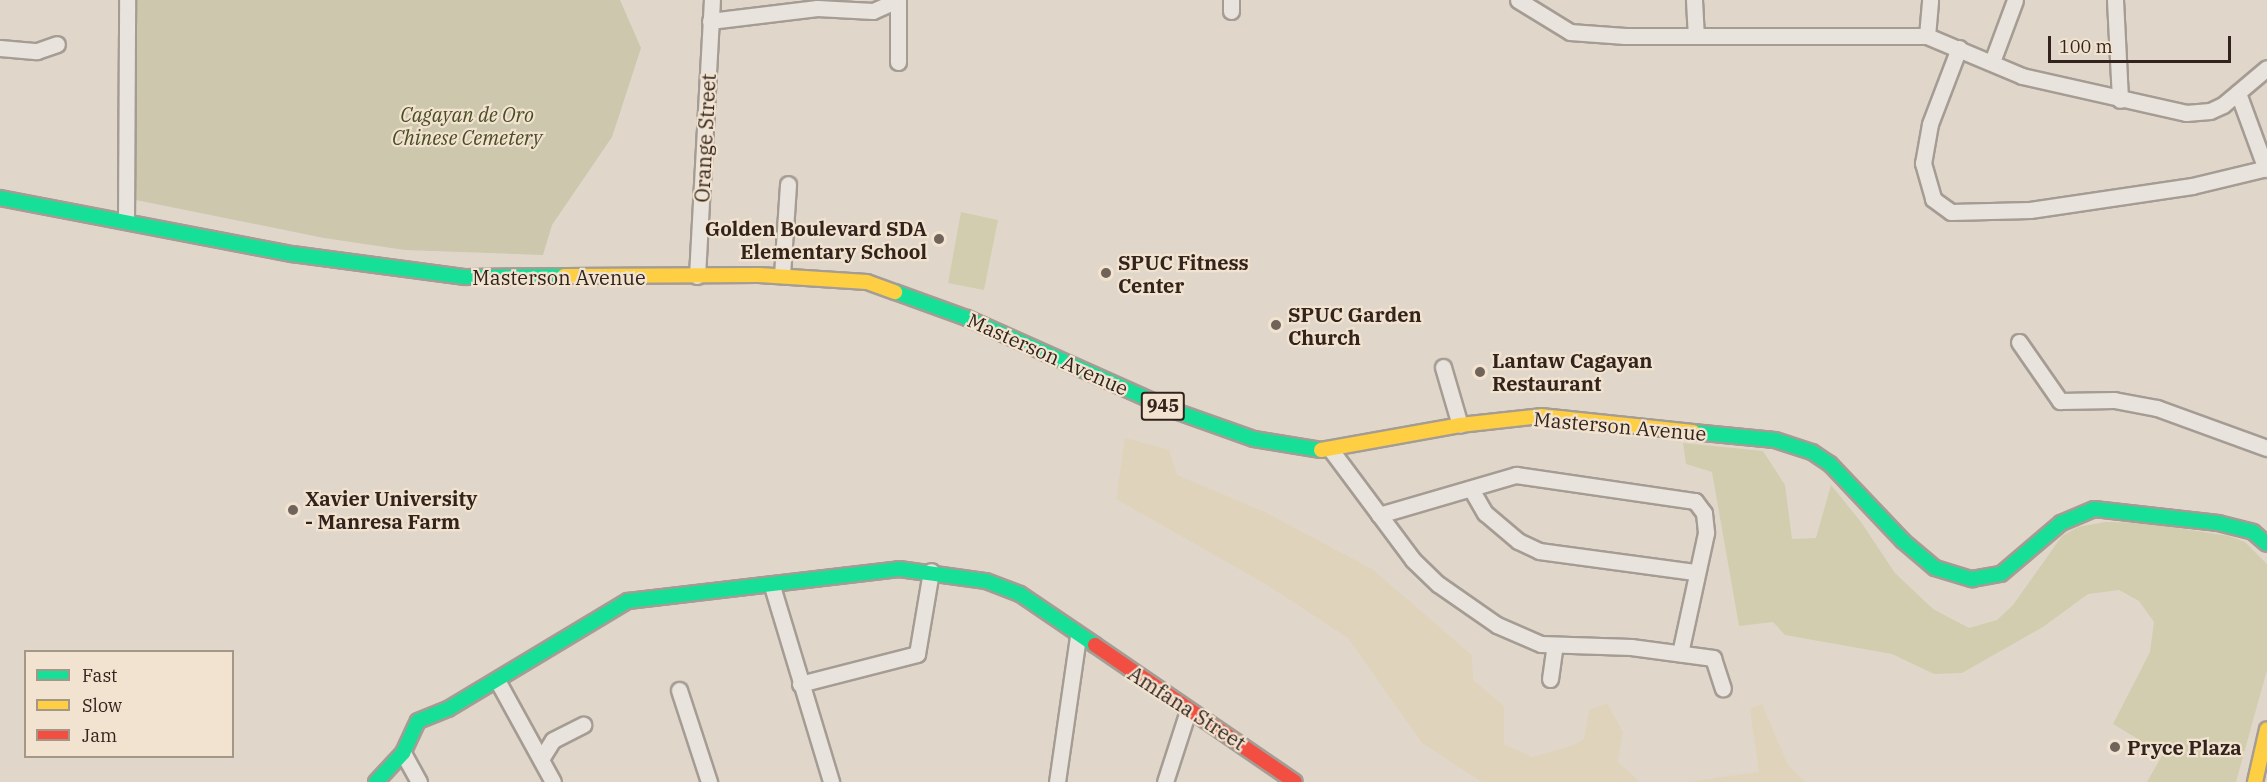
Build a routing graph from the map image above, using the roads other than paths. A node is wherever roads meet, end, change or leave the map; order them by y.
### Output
1 (128, 0) edge
2 (712, 0) edge
3 (1518, 0) edge
4 (1694, 0) edge
5 (1930, 0) edge
6 (2015, 0) edge
7 (2115, 0) edge
8 (898, 1) edge
9 (817, 4) edge
10 (711, 21) junction
11 (1695, 35) junction
12 (1927, 36) junction
13 (57, 44) dead end
14 (0, 48) edge
15 (1959, 48) junction
16 (898, 62) dead end
17 (1992, 62) junction
18 (2267, 68) edge
19 (2238, 93) junction
20 (2120, 100) junction
21 (2266, 169) edge
22 (788, 184) dead end
23 (0, 198) edge
24 (126, 221) junction
25 (782, 275) junction
26 (698, 276) junction
27 (2019, 342) dead end
28 (1443, 367) dead end
29 (1460, 425) junction
30 (2267, 448) edge
31 (1331, 450) junction
32 (1471, 489) junction
33 (1379, 515) junction
34 (2267, 544) edge
35 (931, 571) junction
36 (1695, 572) junction
37 (772, 586) junction
38 (1078, 636) junction
39 (1555, 645) junction
40 (1680, 653) junction
41 (1550, 679) dead end
42 (497, 680) junction
43 (800, 684) junction
44 (1723, 688) dead end
45 (679, 690) dead end
46 (1188, 711) junction
47 (583, 725) dead end
48 (2267, 729) edge
49 (403, 753) junction
50 (541, 759) junction
51 (376, 782) edge
52 (419, 782) edge
53 (553, 782) edge
54 (708, 782) edge
55 (831, 782) edge
56 (1057, 782) edge
57 (1165, 782) edge
58 (1295, 782) edge
59 (2255, 782) edge

1 - 24 street
2 - 10 street, Orange Street
3 - 11 street
4 - 11 street
5 - 12 street
6 - 17 street
7 - 20 street
8 - 9 street
8 - 16 street
9 - 10 street
10 - 26 street, Orange Street
11 - 12 street
12 - 15 street
13 - 14 street
15 - 17 street
15 - 21 street
17 - 20 street
18 - 19 street
19 - 20 street
19 - 21 street
22 - 25 street
23 - 24 main road, Masterson Avenue / 945
24 - 26 main road, Masterson Avenue / 945
25 - 26 main road, Masterson Avenue / 945
25 - 31 main road, Masterson Avenue / 945
27 - 30 street
28 - 29 street
29 - 31 main road, Masterson Avenue / 945
29 - 34 main road, Masterson Avenue / 945
31 - 33 street
32 - 33 street
32 - 36 street
32 - 36 street
33 - 39 street
35 - 37 main road, Amfana Street
35 - 38 main road, Amfana Street
35 - 43 street
36 - 40 street
37 - 42 main road, Amfana Street
37 - 43 street
38 - 46 main road, Amfana Street
38 - 56 street
39 - 40 street
39 - 41 street
40 - 44 street
42 - 49 main road, Amfana Street
42 - 50 street
43 - 55 street
45 - 54 street
46 - 57 street
46 - 58 main road, Amfana Street
47 - 50 street
48 - 59 main road
49 - 51 main road, Amfana Street
49 - 52 street
50 - 53 street

